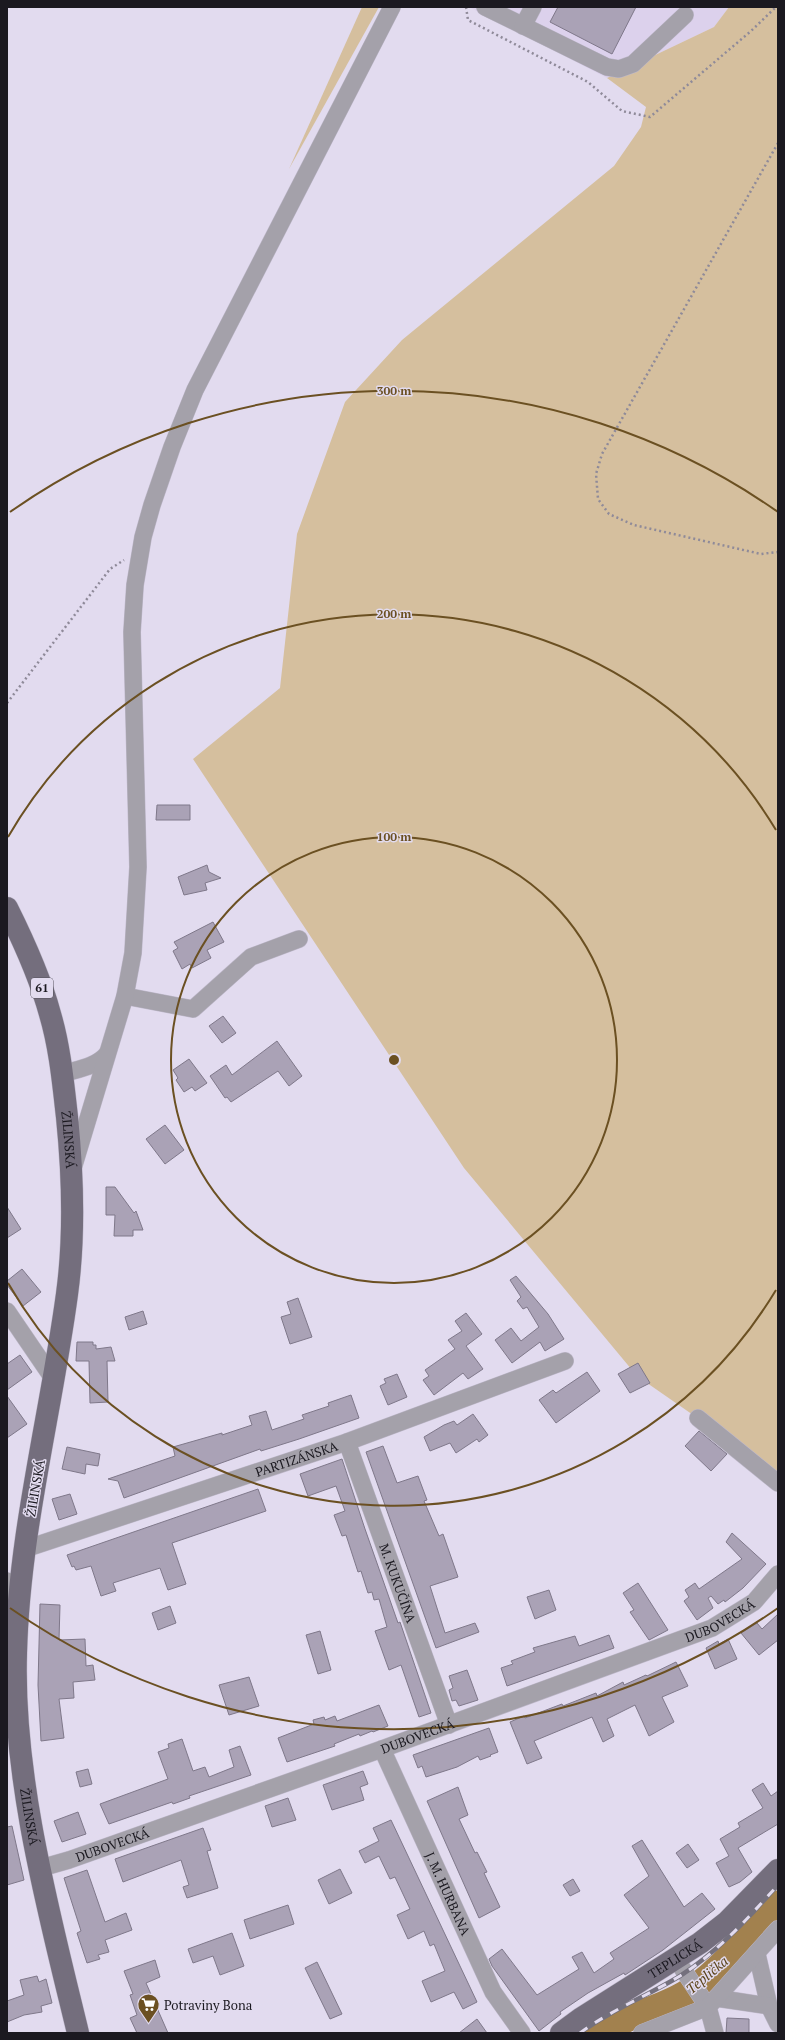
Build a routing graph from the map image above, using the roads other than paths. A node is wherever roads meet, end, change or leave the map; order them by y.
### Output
1 (392, 7) edge
2 (484, 7) edge
3 (533, 7) edge
4 (685, 15) dead end
5 (523, 26) junction
6 (7, 908) edge
7 (299, 939) dead end
8 (125, 996) junction
9 (107, 1054) junction
10 (62, 1074) junction
11 (73, 1171) junction
12 (7, 1311) edge
13 (565, 1361) dead end
14 (54, 1380) junction
15 (698, 1418) dead end
16 (347, 1442) junction
17 (778, 1483) edge
18 (25, 1549) junction
19 (778, 1574) edge
20 (11, 1593) edge
21 (449, 1724) junction
22 (382, 1749) junction
23 (41, 1868) junction
24 (778, 1870) edge
25 (778, 1929) edge
26 (756, 1954) junction
27 (676, 1959) junction
28 (708, 1999) junction
29 (769, 2006) junction
30 (778, 2024) edge
31 (78, 2033) edge
32 (522, 2033) edge
33 (561, 2033) edge
34 (642, 2033) edge
35 (715, 2033) edge

1 - 8 street
2 - 5 street
3 - 5 street
4 - 5 street
6 - 10 main road, ŽILINSKÁ / 61
7 - 8 street
8 - 9 street
9 - 10 street
9 - 11 street
10 - 11 main road, ŽILINSKÁ / 61
11 - 14 main road, ŽILINSKÁ / 61
12 - 14 street
13 - 16 street, PARTIZÁNSKA
14 - 18 main road, ŽILINSKÁ / 61
15 - 17 street
16 - 18 street, PARTIZÁNSKA
16 - 21 street, M. KUKUČÍNA
18 - 20 main road, ŽILINSKÁ / 61
19 - 21 street, DUBOVECKÁ
20 - 23 main road, ŽILINSKÁ / 61
21 - 22 street, DUBOVECKÁ
22 - 23 street, DUBOVECKÁ
22 - 32 street, J. M. HURBANA
23 - 31 main road, ŽILINSKÁ / 61
24 - 27 main road, TEPLICKÁ
25 - 26 street
26 - 28 street
26 - 29 street
27 - 28 street
27 - 33 main road, TEPLICKÁ
28 - 29 street
28 - 34 street
28 - 35 street
29 - 30 street

